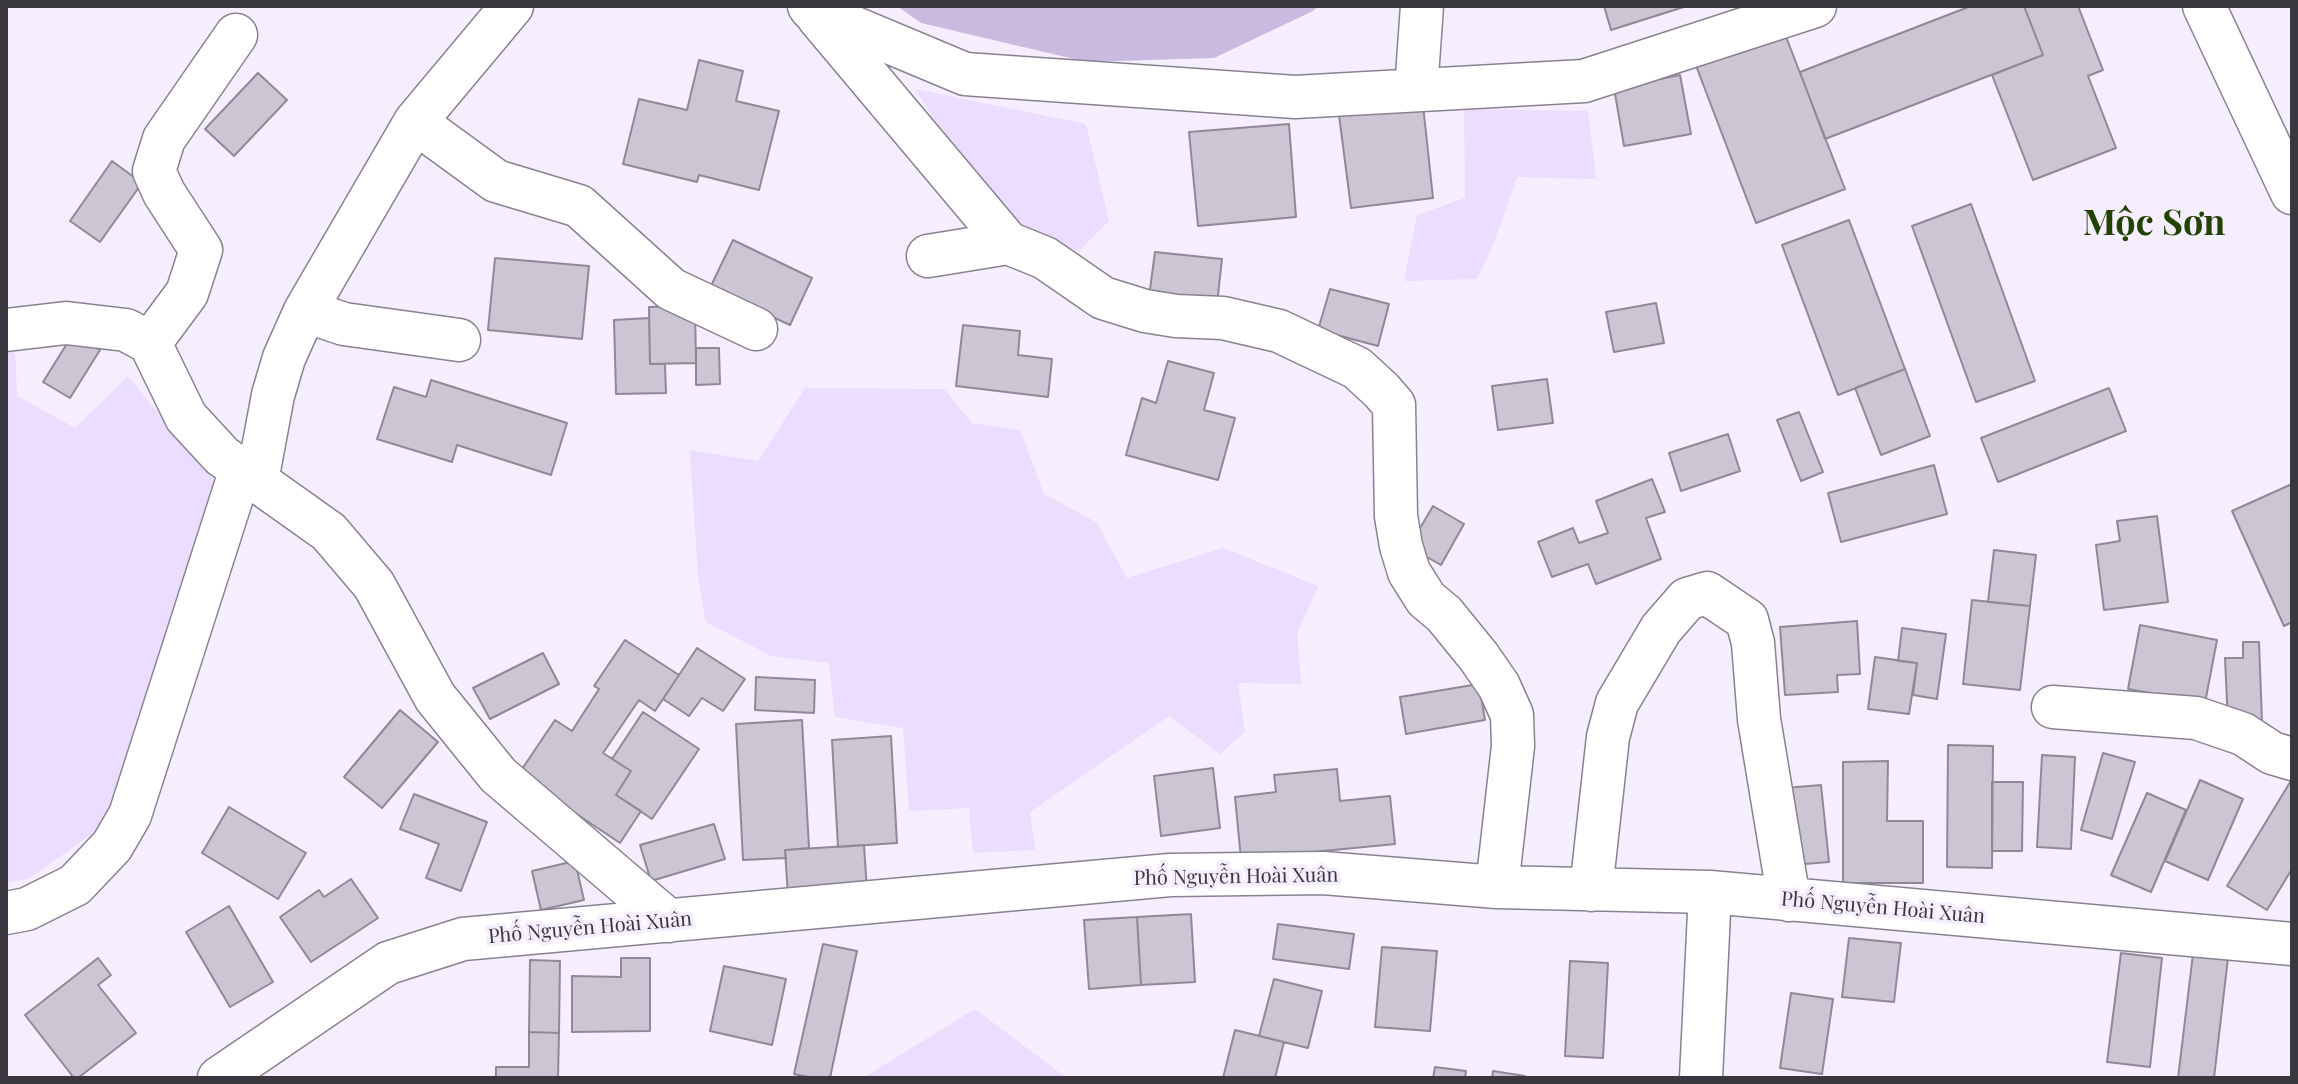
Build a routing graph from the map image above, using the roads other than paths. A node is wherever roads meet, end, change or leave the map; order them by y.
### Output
1 (512, 6) edge
2 (1422, 6) edge
3 (1815, 6) edge
4 (2204, 6) edge
5 (810, 8) edge
6 (236, 35) dead end
7 (1416, 90) junction
8 (415, 122) junction
9 (2292, 193) edge
10 (1008, 243) junction
11 (928, 256) dead end
12 (305, 311) junction
13 (756, 329) dead end
14 (6, 330) edge
15 (459, 340) dead end
16 (150, 343) junction
17 (249, 475) junction
18 (2053, 707) dead end
19 (2292, 759) edge
20 (1497, 887) junction
21 (1591, 890) junction
22 (1710, 892) junction
23 (1789, 900) junction
24 (6, 913) edge
25 (669, 921) junction
26 (2292, 944) edge
27 (219, 1078) edge
28 (1701, 1078) edge

1 - 8 street
2 - 7 street
3 - 7 street
4 - 9 street
5 - 7 street
5 - 10 street
6 - 16 street
8 - 12 street
8 - 13 street
10 - 11 street
10 - 20 street
12 - 15 street
12 - 17 street
14 - 16 street
16 - 17 street
17 - 24 street
17 - 25 street
18 - 19 street
20 - 21 street, Phố Nguyễn Hoài Xuân
20 - 25 street, Phố Nguyễn Hoài Xuân
21 - 22 street, Phố Nguyễn Hoài Xuân
21 - 23 street
22 - 23 street, Phố Nguyễn Hoài Xuân
22 - 28 street
23 - 26 street, Phố Nguyễn Hoài Xuân
25 - 27 street, Phố Nguyễn Hoài Xuân

